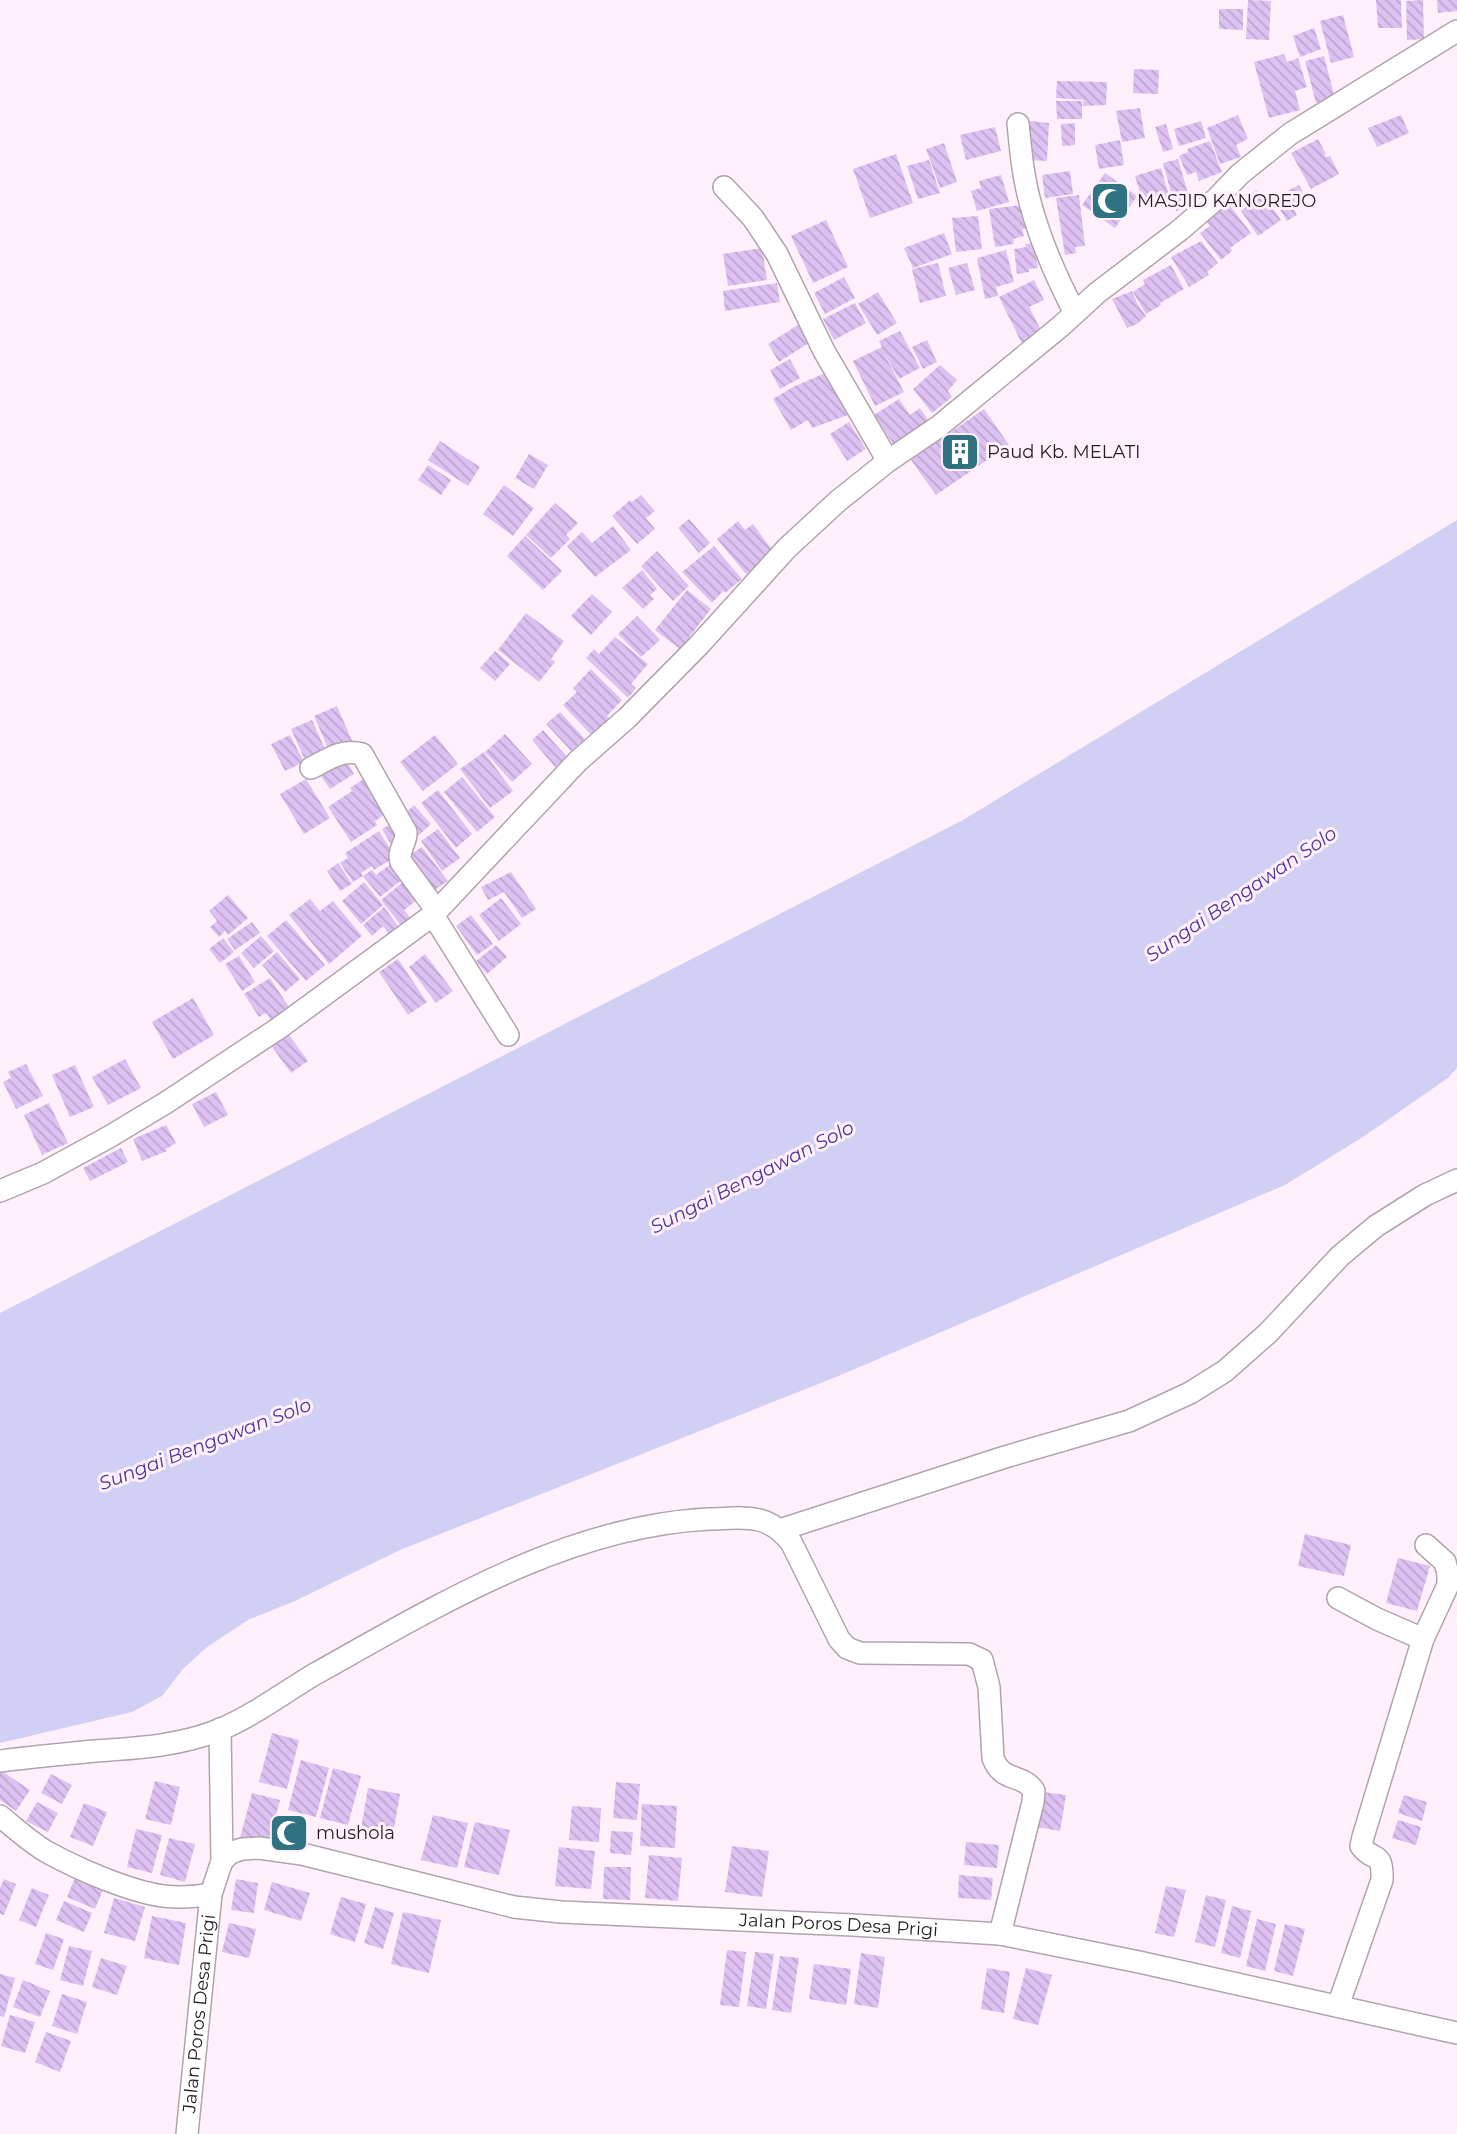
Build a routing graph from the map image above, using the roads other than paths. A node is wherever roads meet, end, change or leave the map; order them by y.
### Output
1 (1457, 31) edge
2 (1018, 124) dead end
3 (724, 187) dead end
4 (1075, 313) junction
5 (888, 461) junction
6 (311, 768) dead end
7 (435, 913) junction
8 (508, 1035) dead end
9 (1457, 1180) edge
10 (0, 1191) edge
11 (780, 1530) junction
12 (1426, 1545) dead end
13 (1338, 1598) dead end
14 (1423, 1639) junction
15 (220, 1730) junction
16 (0, 1760) edge
17 (0, 1816) edge
18 (222, 1861) junction
19 (211, 1894) junction
20 (1000, 1934) junction
21 (1338, 2006) junction
22 (1457, 2033) edge
23 (187, 2134) edge

1 - 4 street
2 - 4 street
3 - 5 street
4 - 5 street
5 - 7 street
6 - 7 street
7 - 8 street
7 - 10 street
9 - 11 street
11 - 15 street
11 - 20 street
12 - 14 street
13 - 14 street
14 - 21 street
15 - 16 street
15 - 18 street, Jalan Poros Desa Prigi
17 - 19 street
18 - 19 street, Jalan Poros Desa Prigi
18 - 20 street, Jalan Poros Desa Prigi
19 - 23 street, Jalan Poros Desa Prigi
20 - 21 street, Jalan Poros Desa Prigi
21 - 22 street, Jalan Poros Desa Prigi

